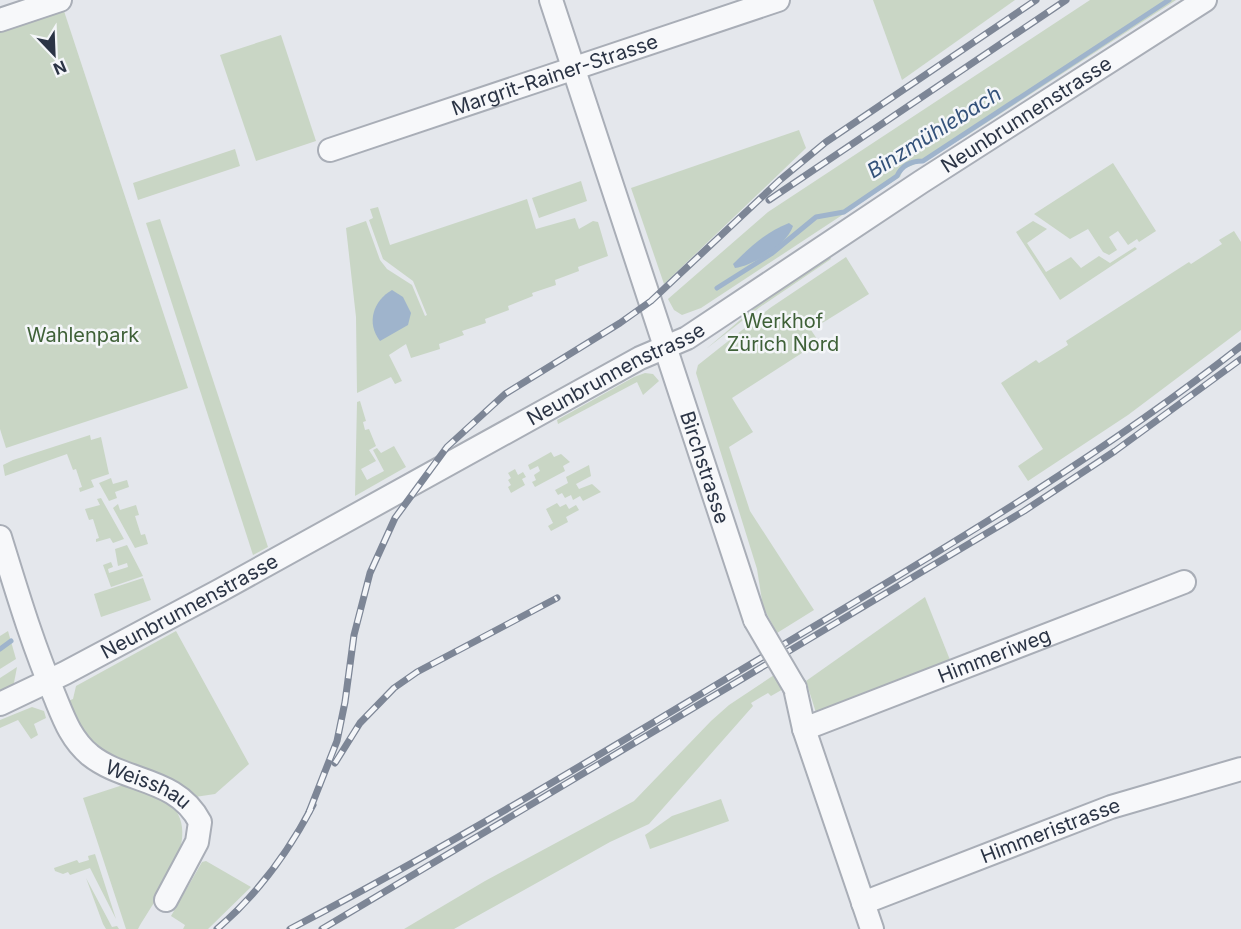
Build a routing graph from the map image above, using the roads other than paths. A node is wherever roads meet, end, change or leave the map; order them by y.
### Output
1 (60, 0) edge
2 (551, 0) edge
3 (778, 0) edge
4 (1205, 0) edge
5 (0, 20) edge
6 (574, 69) junction
7 (330, 150) dead end
8 (665, 348) junction
9 (0, 537) edge
10 (1184, 582) dead end
11 (47, 681) junction
12 (0, 704) edge
13 (804, 729) junction
14 (1241, 769) edge
15 (166, 900) dead end
16 (863, 903) junction
17 (872, 929) edge

1 - 5 street
2 - 6 street, Birchstrasse
3 - 6 street, Margrit-Rainer-Strasse
4 - 8 street, Neunbrunnenstrasse
6 - 7 street, Margrit-Rainer-Strasse
6 - 8 street, Birchstrasse
8 - 11 street, Neunbrunnenstrasse
8 - 13 street, Birchstrasse, bridge
9 - 11 street, Weisshau
10 - 13 street, Himmeriweg
11 - 12 street, Neunbrunnenstrasse
11 - 15 street, Weisshau
13 - 16 street, Birchstrasse
14 - 16 street, Himmeristrasse
16 - 17 street, Birchstrasse

